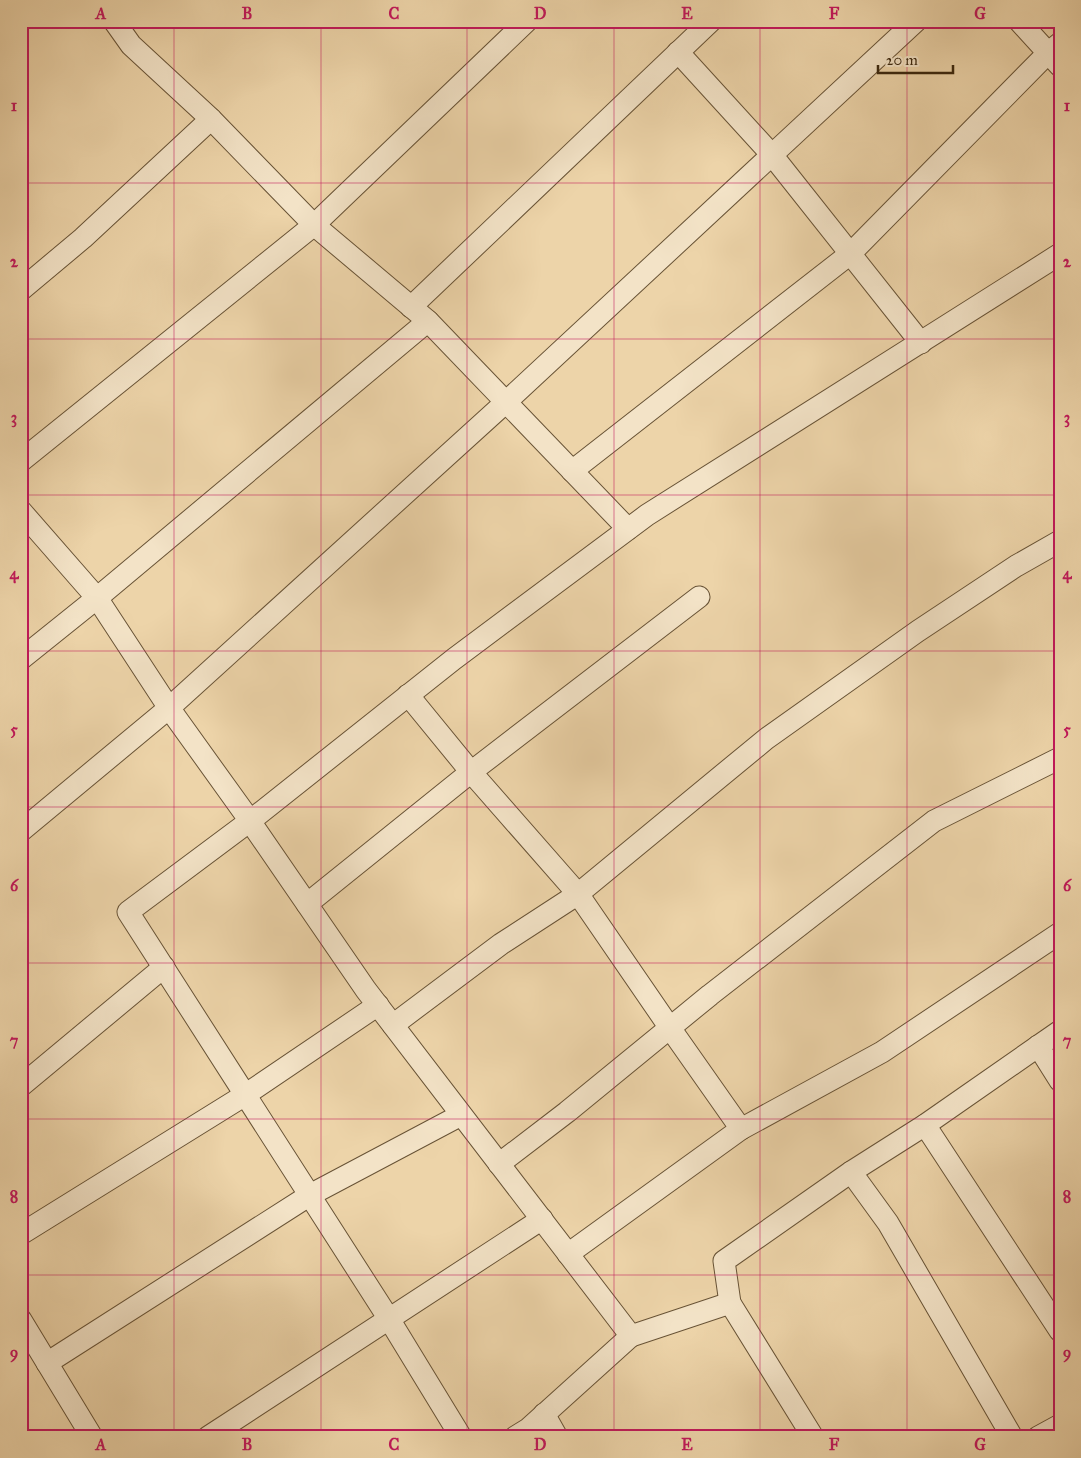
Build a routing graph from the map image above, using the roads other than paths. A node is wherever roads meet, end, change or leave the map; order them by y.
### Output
1 (114, 21) edge
2 (527, 21) edge
3 (711, 21) edge
4 (916, 21) edge
5 (1019, 21) edge
6 (678, 52) junction
7 (1056, 54) edge
8 (211, 120) junction
9 (772, 156) junction
10 (314, 225) junction
11 (850, 254) junction
12 (1060, 254) edge
13 (21, 290) edge
14 (411, 307) junction
15 (428, 321) junction
16 (921, 343) junction
17 (506, 402) junction
18 (21, 461) edge
19 (572, 471) junction
20 (21, 510) edge
21 (628, 529) junction
22 (1060, 541) edge
23 (699, 597) dead end
24 (97, 598) junction
25 (21, 659) edge
26 (408, 695) junction
27 (169, 708) junction
28 (1060, 758) edge
29 (471, 772) junction
30 (250, 820) junction
31 (21, 831) edge
32 (578, 894) junction
33 (307, 904) junction
34 (1060, 933) edge
35 (164, 967) junction
36 (378, 1005) junction
37 (393, 1025) junction
38 (670, 1028) junction
39 (1060, 1031) edge
40 (1038, 1046) junction
41 (1060, 1081) edge
42 (21, 1086) edge
43 (245, 1095) junction
44 (461, 1115) junction
45 (925, 1125) junction
46 (741, 1129) junction
47 (500, 1164) junction
48 (851, 1172) junction
49 (310, 1195) junction
50 (542, 1220) junction
51 (21, 1234) edge
52 (568, 1254) junction
53 (730, 1303) junction
54 (389, 1319) junction
55 (21, 1320) edge
56 (1060, 1331) edge
57 (631, 1336) junction
58 (47, 1363) junction
59 (544, 1414) junction
60 (1060, 1424) edge
61 (92, 1437) edge
62 (208, 1437) edge
63 (460, 1437) edge
64 (515, 1437) edge
65 (557, 1437) edge
66 (813, 1437) edge
67 (1012, 1437) edge
68 (1038, 1437) edge

1 - 8 street
2 - 10 street
3 - 6 street
4 - 9 street
5 - 7 street
6 - 9 street
6 - 14 street
7 - 11 street
8 - 10 street
8 - 13 street
9 - 11 street
9 - 17 street
10 - 14 street
10 - 18 street
11 - 16 street
11 - 19 street
12 - 16 street
14 - 15 street
15 - 17 street
15 - 24 street
16 - 21 street
17 - 19 street
17 - 27 street
19 - 21 street
20 - 24 street
21 - 26 street
22 - 32 street
23 - 29 street
24 - 25 street
24 - 27 street
26 - 29 street
26 - 30 street
27 - 30 street
27 - 31 street
28 - 38 street
29 - 32 street
29 - 33 street
30 - 33 street
30 - 35 street
32 - 37 street
32 - 38 street
33 - 36 street
34 - 46 street
35 - 42 street
35 - 43 street
36 - 37 street
36 - 43 street
37 - 44 street
38 - 46 street
38 - 47 street
39 - 40 street
40 - 41 street
40 - 45 street
43 - 49 street
43 - 51 street
44 - 47 street
44 - 49 street
45 - 48 street
45 - 56 street
46 - 52 street
47 - 50 street
48 - 53 street
48 - 67 street
49 - 54 street
49 - 58 street
50 - 52 street
50 - 54 street
52 - 57 street
53 - 57 street
53 - 66 street
54 - 62 street
54 - 63 street
55 - 58 street
57 - 59 street
58 - 61 street
59 - 64 street
59 - 65 street
60 - 68 street

